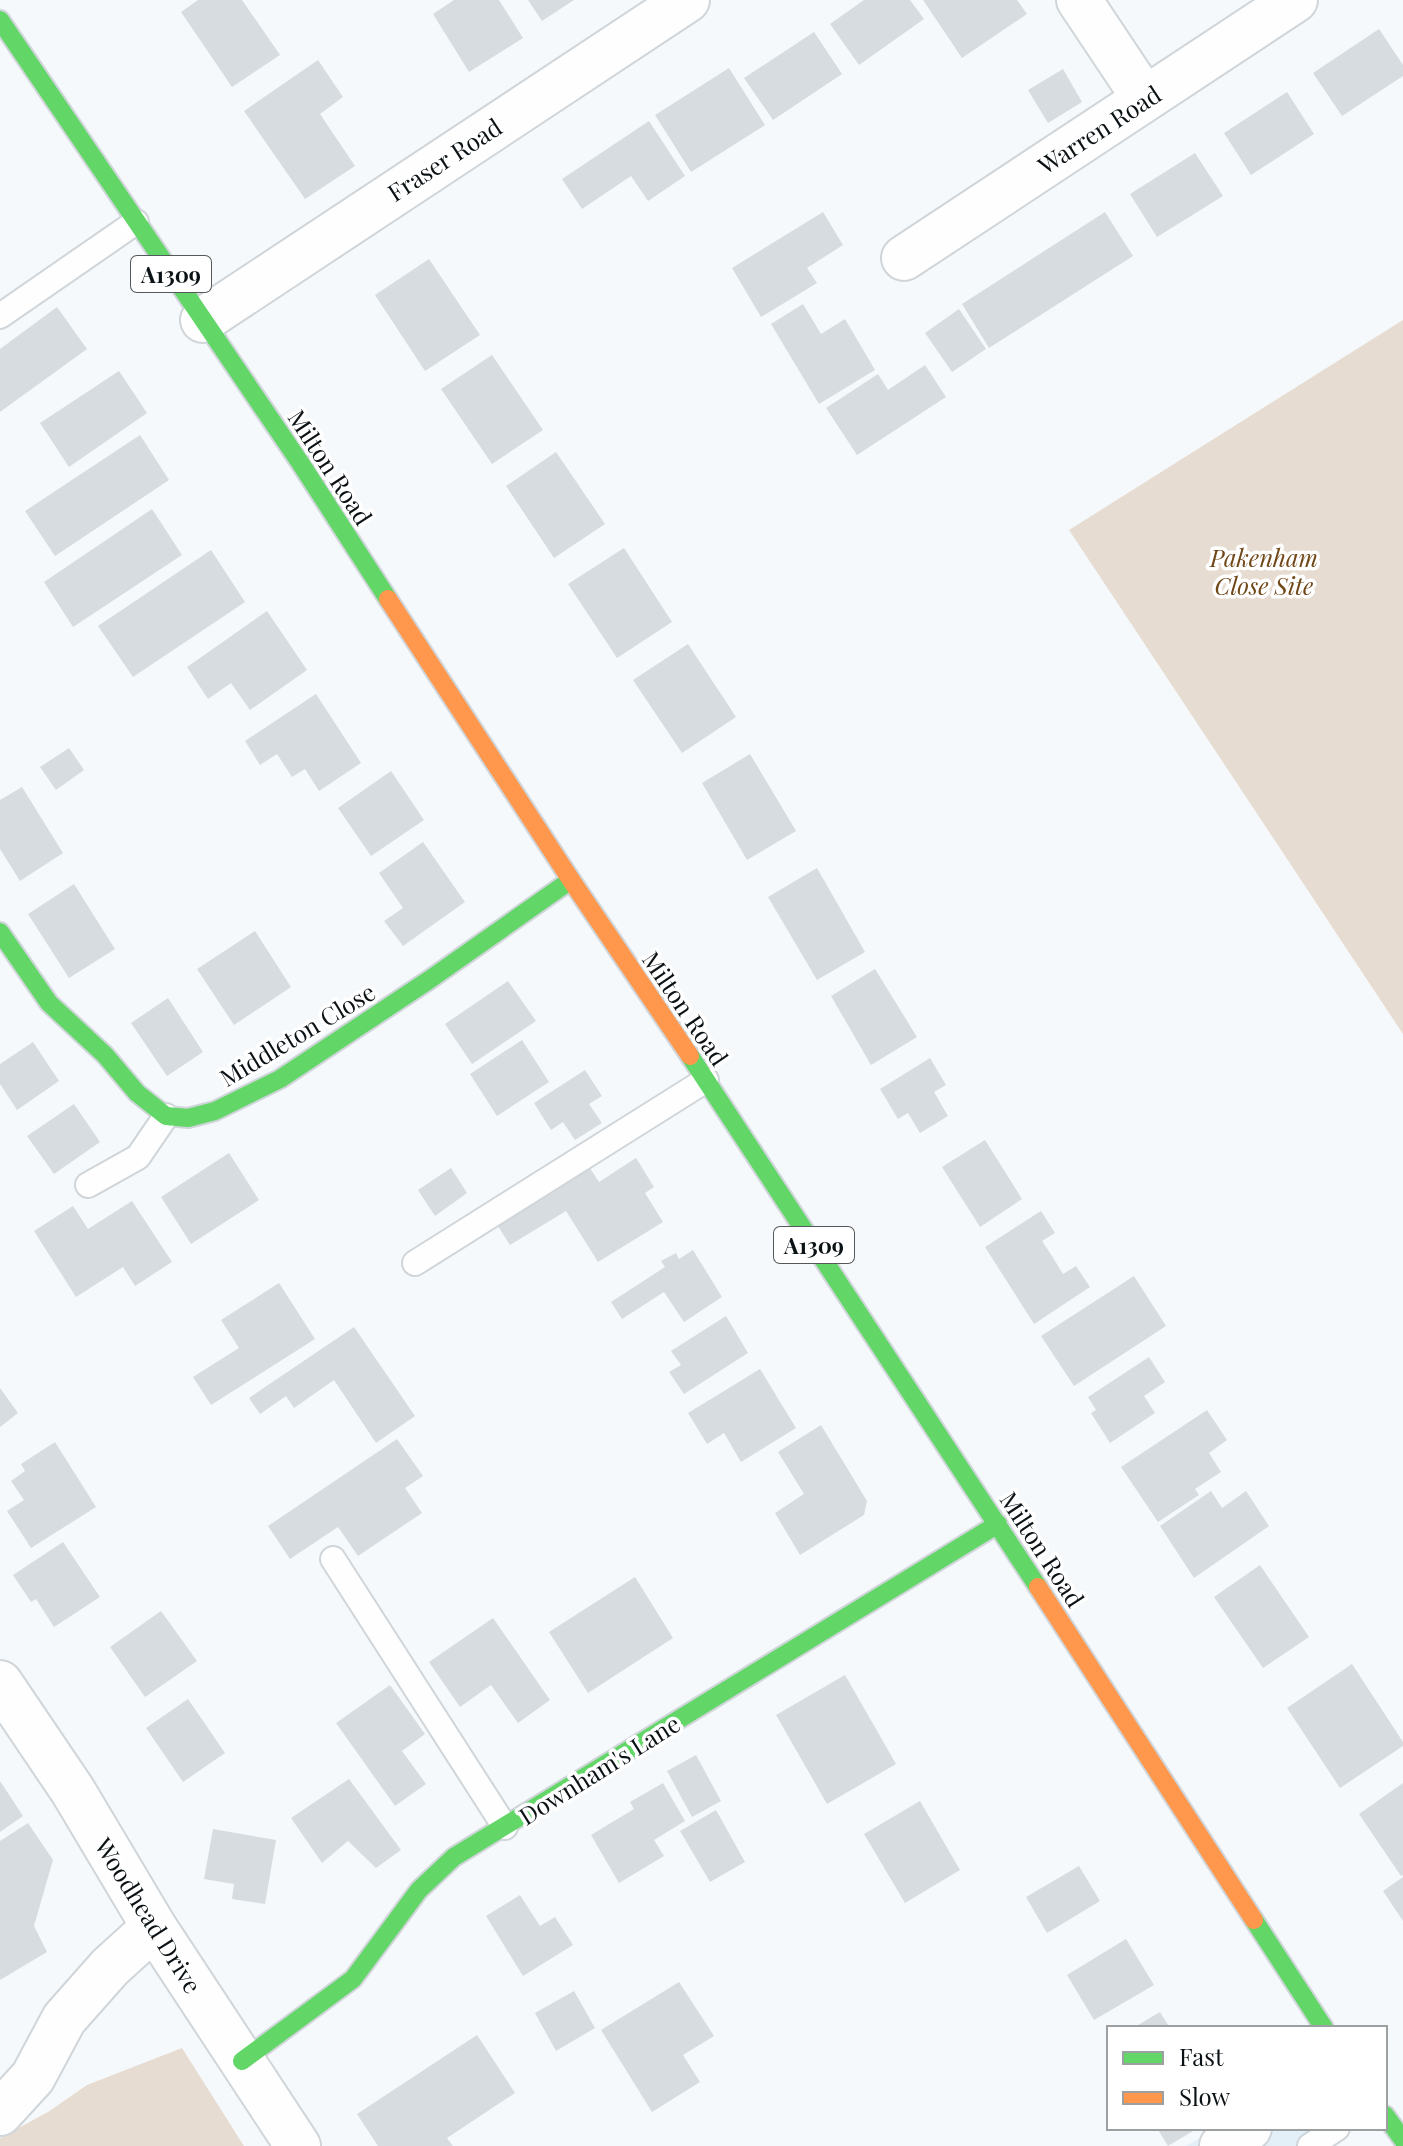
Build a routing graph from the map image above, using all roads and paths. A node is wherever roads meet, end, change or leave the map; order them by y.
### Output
1 (1079, 0) edge
2 (1295, 0) edge
3 (670, 5) edge
4 (0, 20) edge
5 (1145, 99) junction
6 (136, 222) junction
7 (904, 258) dead end
8 (0, 316) edge
9 (203, 320) junction
10 (571, 880) junction
11 (0, 932) edge
12 (706, 1080) junction
13 (166, 1116) junction
14 (88, 1185) dead end
15 (415, 1263) dead end
16 (998, 1524) junction
17 (333, 1559) dead end
18 (0, 1683) edge
19 (505, 1827) junction
20 (154, 1927) junction
21 (1323, 2026) edge
22 (242, 2061) junction
23 (0, 2113) edge
24 (1387, 2118) edge
25 (1246, 2130) edge
26 (1334, 2130) edge
27 (1403, 2140) edge
28 (298, 2146) edge
29 (1222, 2146) edge
30 (1310, 2146) edge

1 - 5 street
2 - 5 street, Warren Road
3 - 9 street, Fraser Road
4 - 6 main road, Milton Road / A1309
5 - 7 street, Warren Road
6 - 8 lane
6 - 9 main road, Milton Road / A1309
9 - 10 main road, Milton Road / A1309
10 - 12 main road, Milton Road / A1309
10 - 13 main road, Middleton Close
11 - 13 main road
12 - 15 lane
12 - 16 main road, Milton Road / A1309
13 - 14 lane
16 - 19 main road, Downham's Lane
16 - 21 main road, Milton Road / A1309
17 - 19 lane
18 - 20 street, Woodhead Drive
19 - 22 main road, Downham's Lane
20 - 22 street, Woodhead Drive
20 - 23 street
22 - 28 street, Woodhead Drive
24 - 27 main road
25 - 29 street
26 - 30 lane

